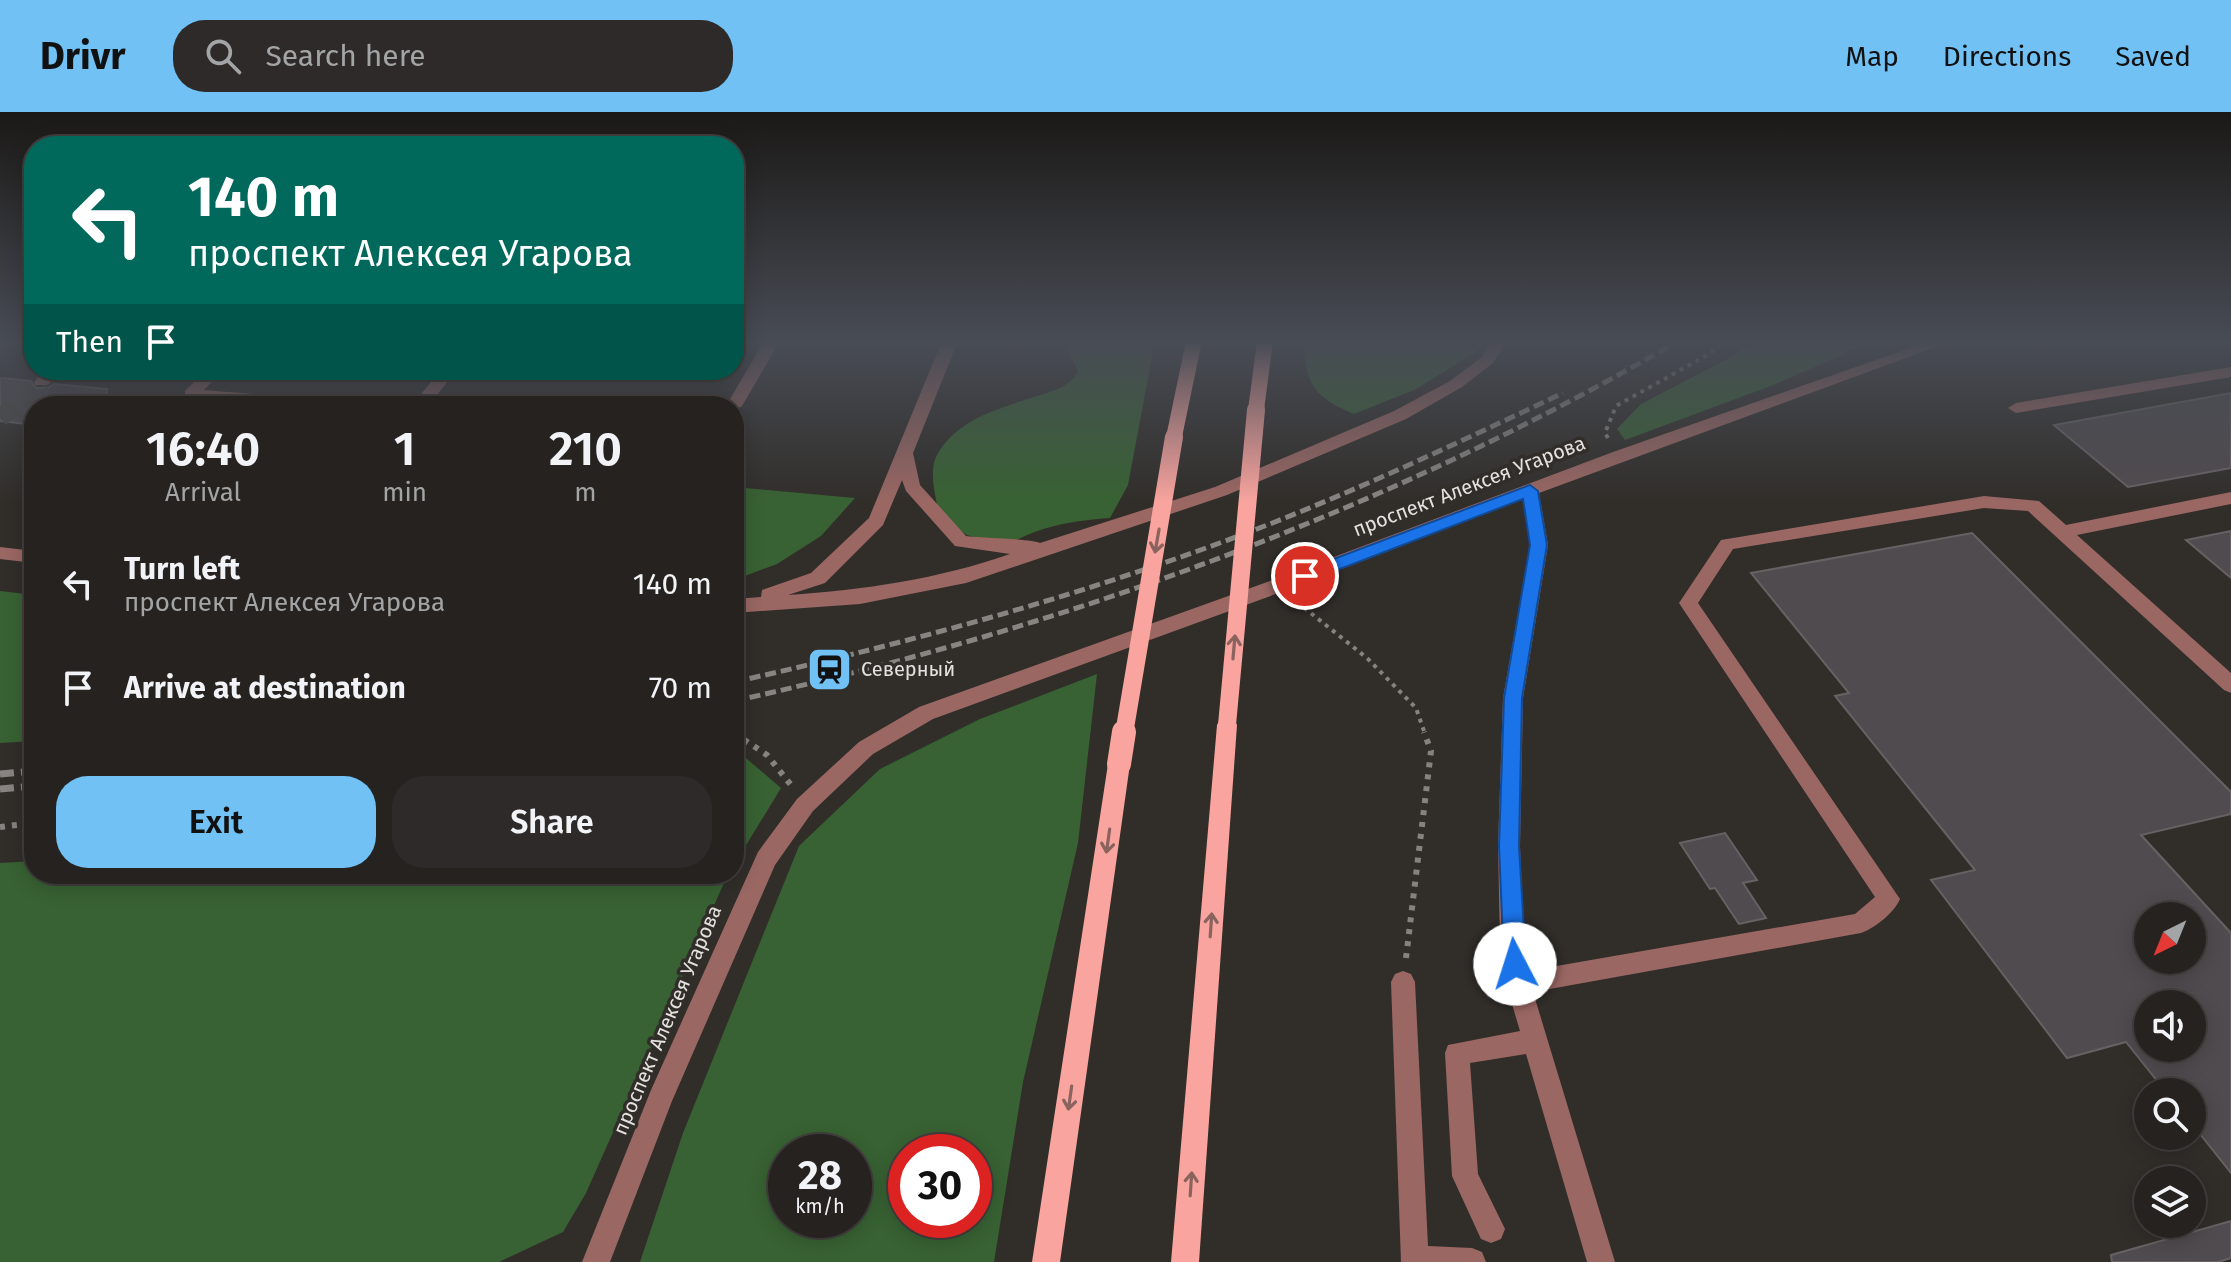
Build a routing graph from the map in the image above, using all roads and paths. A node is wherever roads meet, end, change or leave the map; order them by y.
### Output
1 (929, 395) edge
2 (1183, 395) edge
3 (1258, 395) edge
4 (1437, 395) edge
5 (1636, 395) edge
6 (1792, 395) edge
7 (2096, 395) edge
8 (2016, 408) dead end
9 (905, 453) junction
10 (1619, 456) junction
11 (1530, 491) junction
12 (2231, 498) edge
13 (2064, 531) junction
14 (1068, 540) junction
15 (0, 553) edge
16 (24, 556) edge
17 (1277, 586) junction
18 (744, 602) edge
19 (744, 604) edge
20 (2231, 685) edge
21 (744, 737) edge
22 (805, 805) junction
23 (24, 824) edge
24 (0, 827) edge
25 (1403, 982) joint
26 (1518, 984) junction
27 (1535, 1041) junction
28 (1491, 1229) dead end
29 (1415, 1261) edge
30 (596, 1262) edge
31 (1046, 1262) edge
32 (1185, 1262) edge
33 (1472, 1262) edge
34 (1601, 1262) edge

1 - 9 street
2 -> 31 main road, bridge
32 -> 3 main road, bridge
4 - 14 street
5 - 10 path
6 - 10 street, проспект Алексея Угарова
7 - 8 street
9 - 14 street
9 - 18 street
10 - 11 street, проспект Алексея Угарова
11 - 17 street, проспект Алексея Угарова
11 - 26 street
12 - 13 street
13 - 20 street
13 - 26 street
14 - 19 street
15 - 16 street
17 - 22 street, проспект Алексея Угарова
17 - 25 path
21 - 22 path
22 - 30 street, проспект Алексея Угарова
23 - 24 path
25 - 29 street
26 - 27 street
27 - 28 street
27 - 34 street
29 - 33 street

